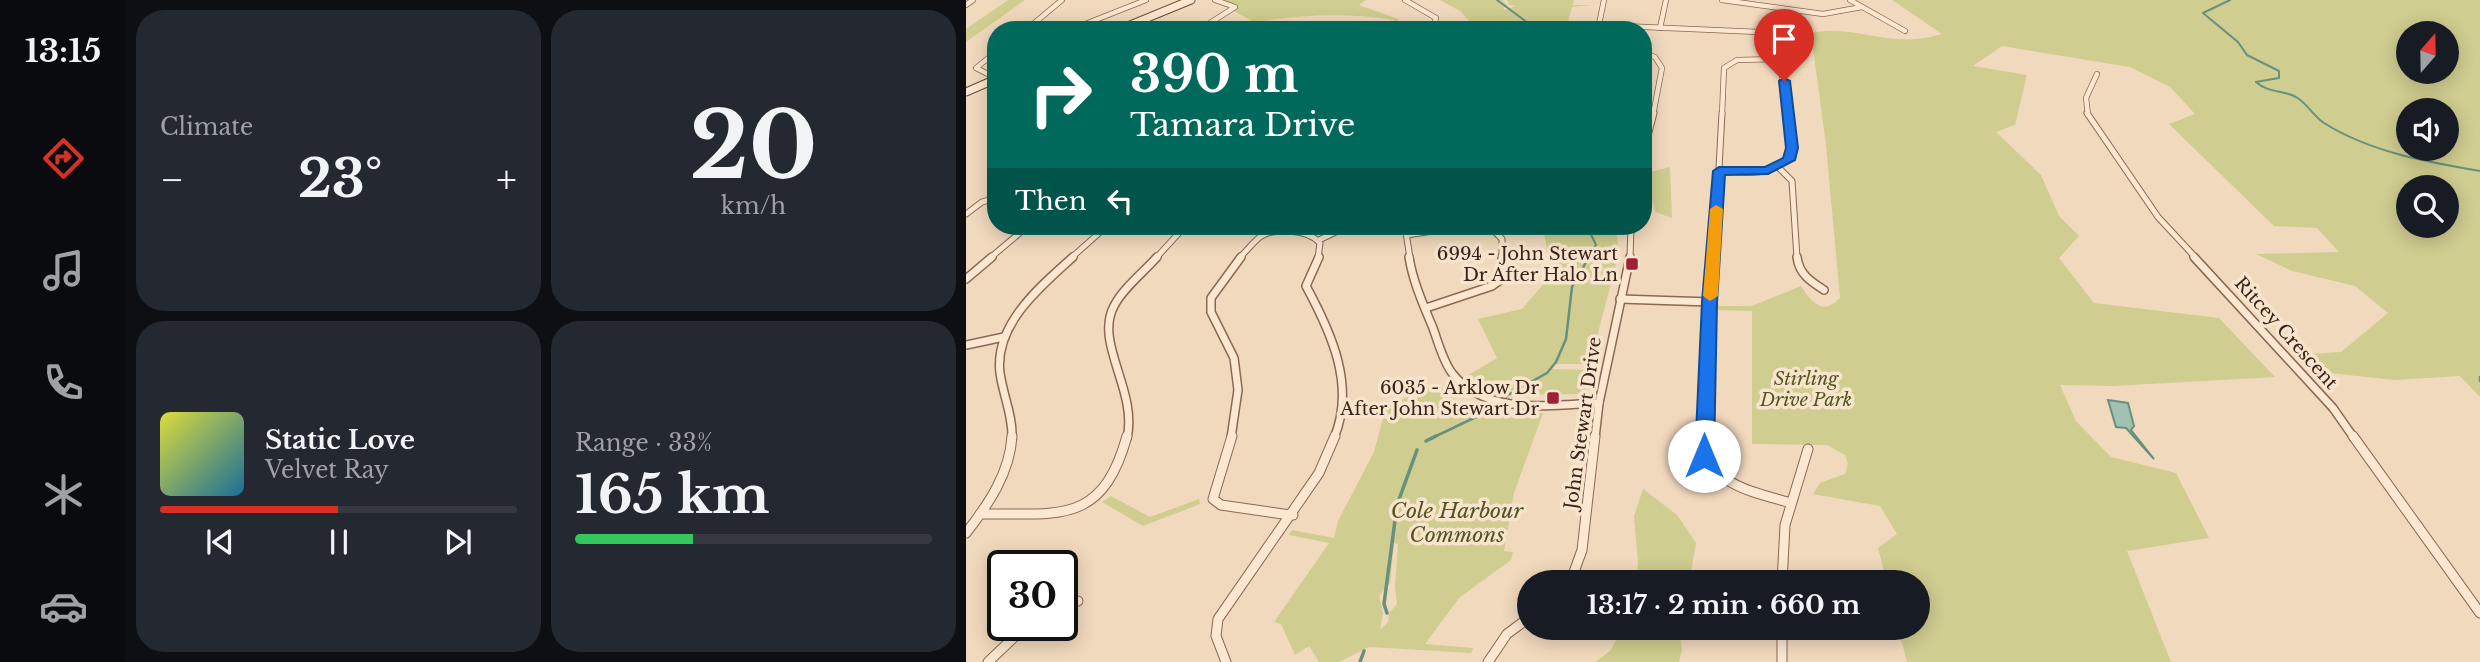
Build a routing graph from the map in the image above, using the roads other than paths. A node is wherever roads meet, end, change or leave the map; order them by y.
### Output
1 (972, 0) edge
2 (1062, 0) edge
3 (1146, 0) edge
4 (1191, 0) edge
5 (1215, 0) edge
6 (1405, 0) edge
7 (1604, 0) edge
8 (1666, 0) edge
9 (1722, 0) edge
10 (1850, 0) edge
11 (966, 5) edge
12 (1862, 7) junction
13 (1037, 21) edge
14 (1093, 21) edge
15 (1140, 21) edge
16 (1213, 21) edge
17 (1436, 21) edge
18 (1600, 21) edge
19 (1652, 28) edge
20 (1660, 28) junction
21 (1905, 31) dead end
22 (1652, 56) edge
23 (1782, 59) junction
24 (987, 60) edge
25 (987, 74) edge
26 (2097, 74) dead end
27 (987, 82) edge
28 (966, 92) edge
29 (1652, 110) edge
30 (1778, 167) junction
31 (1719, 171) junction
32 (987, 201) edge
33 (966, 214) edge
34 (1017, 235) edge
35 (1098, 235) edge
36 (1177, 235) edge
37 (1264, 235) edge
38 (1310, 235) edge
39 (1329, 235) edge
40 (1407, 235) edge
41 (1496, 235) edge
42 (1631, 235) edge
43 (1319, 240) junction
44 (966, 279) edge
45 (1824, 290) dead end
46 (1620, 299) junction
47 (1710, 302) junction
48 (1426, 308) junction
49 (1004, 337) junction
50 (966, 345) edge
51 (1598, 403) junction
52 (1808, 449) dead end
53 (1791, 503) junction
54 (980, 514) junction
55 (1293, 515) junction
56 (966, 533) edge
57 (1575, 570) edge
58 (1782, 570) edge
59 (2480, 613) edge
60 (1517, 627) edge
61 (1782, 640) edge
62 (1010, 641) edge
63 (988, 662) edge
64 (1226, 662) edge
65 (1488, 662) edge
66 (1782, 662) edge

1 - 11 street
2 - 13 street
3 - 14 street
4 - 15 main road
5 - 16 street
6 - 17 street
7 - 18 street
8 - 20 street
9 - 12 street
10 - 12 street
12 - 21 street
19 - 20 street
20 - 23 street
22 - 29 street
23 - 30 street
23 - 31 street
24 - 25 street
26 - 59 street, Ritcey Crescent
27 - 28 main road
30 - 31 street
30 - 45 street
31 - 47 street
32 - 33 street
34 - 44 street
35 - 49 street
36 - 54 street
37 - 55 street
38 - 43 street
39 - 43 street
40 - 48 street
41 - 48 street
42 - 46 street, John Stewart Drive
43 - 55 street
46 - 47 street
46 - 51 street, John Stewart Drive
47 - 53 street
48 - 51 street
49 - 50 street
49 - 54 street
51 - 57 street, John Stewart Drive
52 - 53 street
53 - 58 street
54 - 56 street
55 - 64 street
60 - 65 street
61 - 66 street
62 - 63 street

